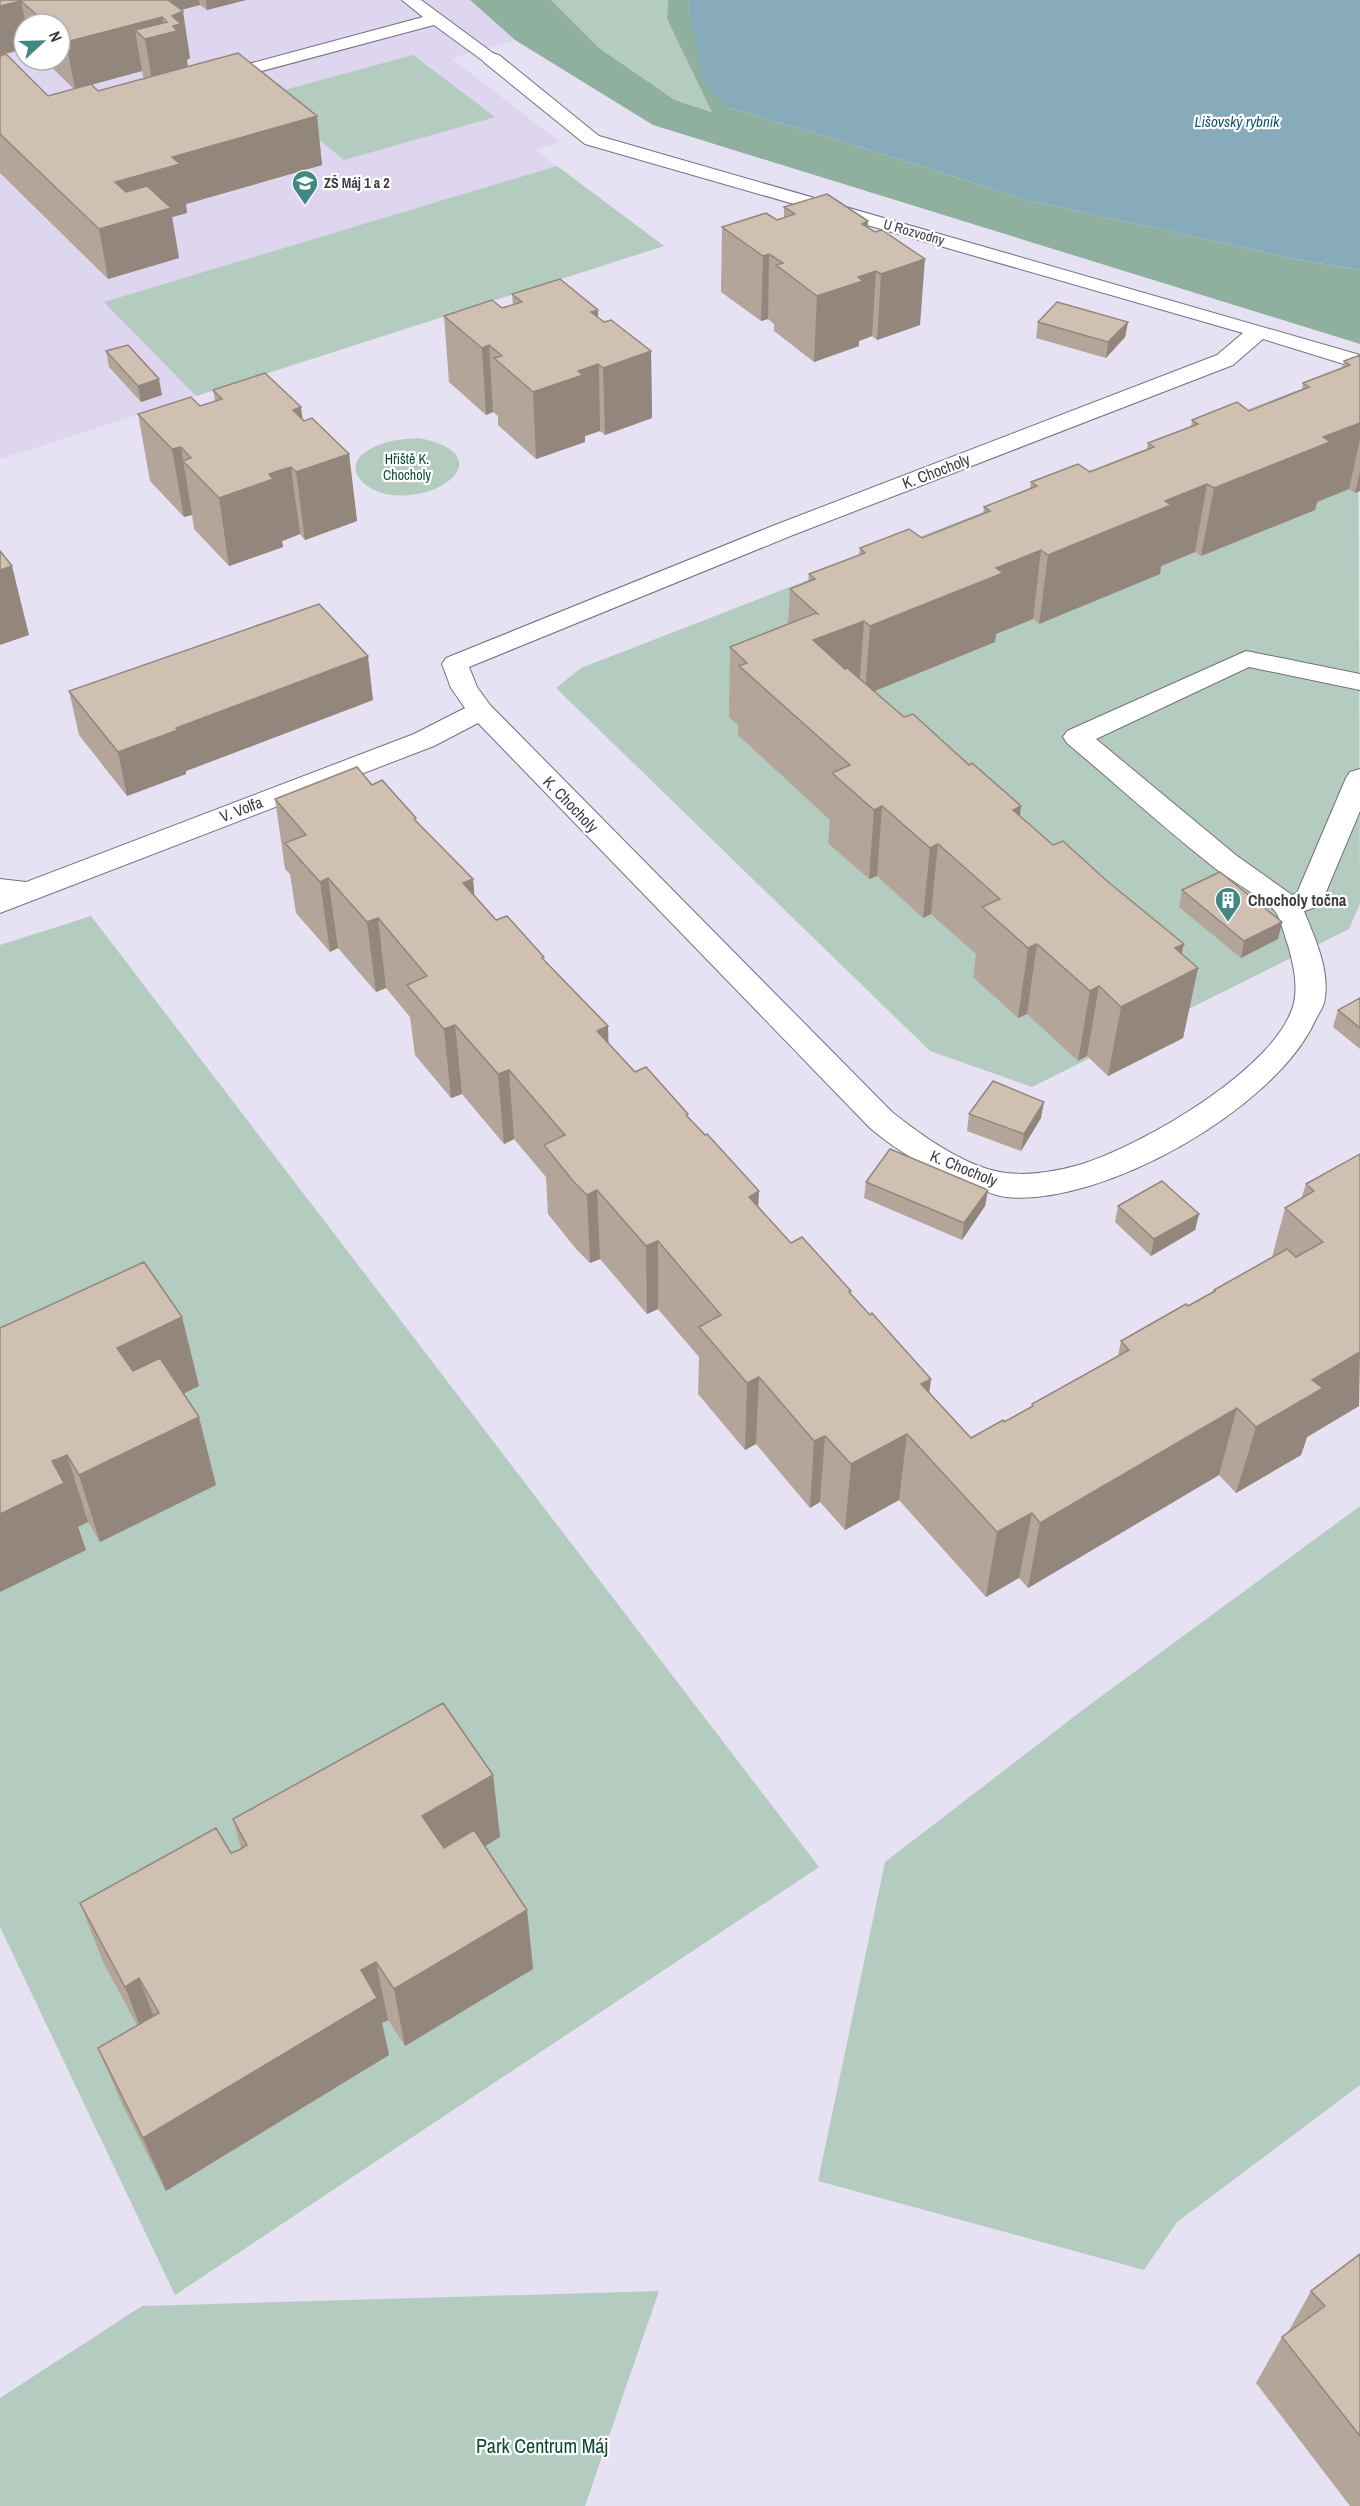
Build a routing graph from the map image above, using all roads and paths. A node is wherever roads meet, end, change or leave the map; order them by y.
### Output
1 (410, 0) edge
2 (437, 20) junction
3 (492, 59) joint
4 (197, 84) edge
5 (1259, 331) junction
6 (1360, 362) edge
7 (1360, 682) edge
8 (481, 711) junction
9 (1360, 778) edge
10 (0, 888) edge
11 (34, 890) junction
12 (0, 903) edge
13 (1288, 906) junction

1 - 2 lane
2 - 3 lane
2 - 4 lane
3 - 5 street, U Rozvodny
5 - 6 street, U Rozvodny
5 - 8 street, K. Chocholy
7 - 13 street
8 - 11 street, V. Volfa
8 - 13 street, K. Chocholy
9 - 13 street
10 - 11 lane
11 - 12 street, V. Volfa

